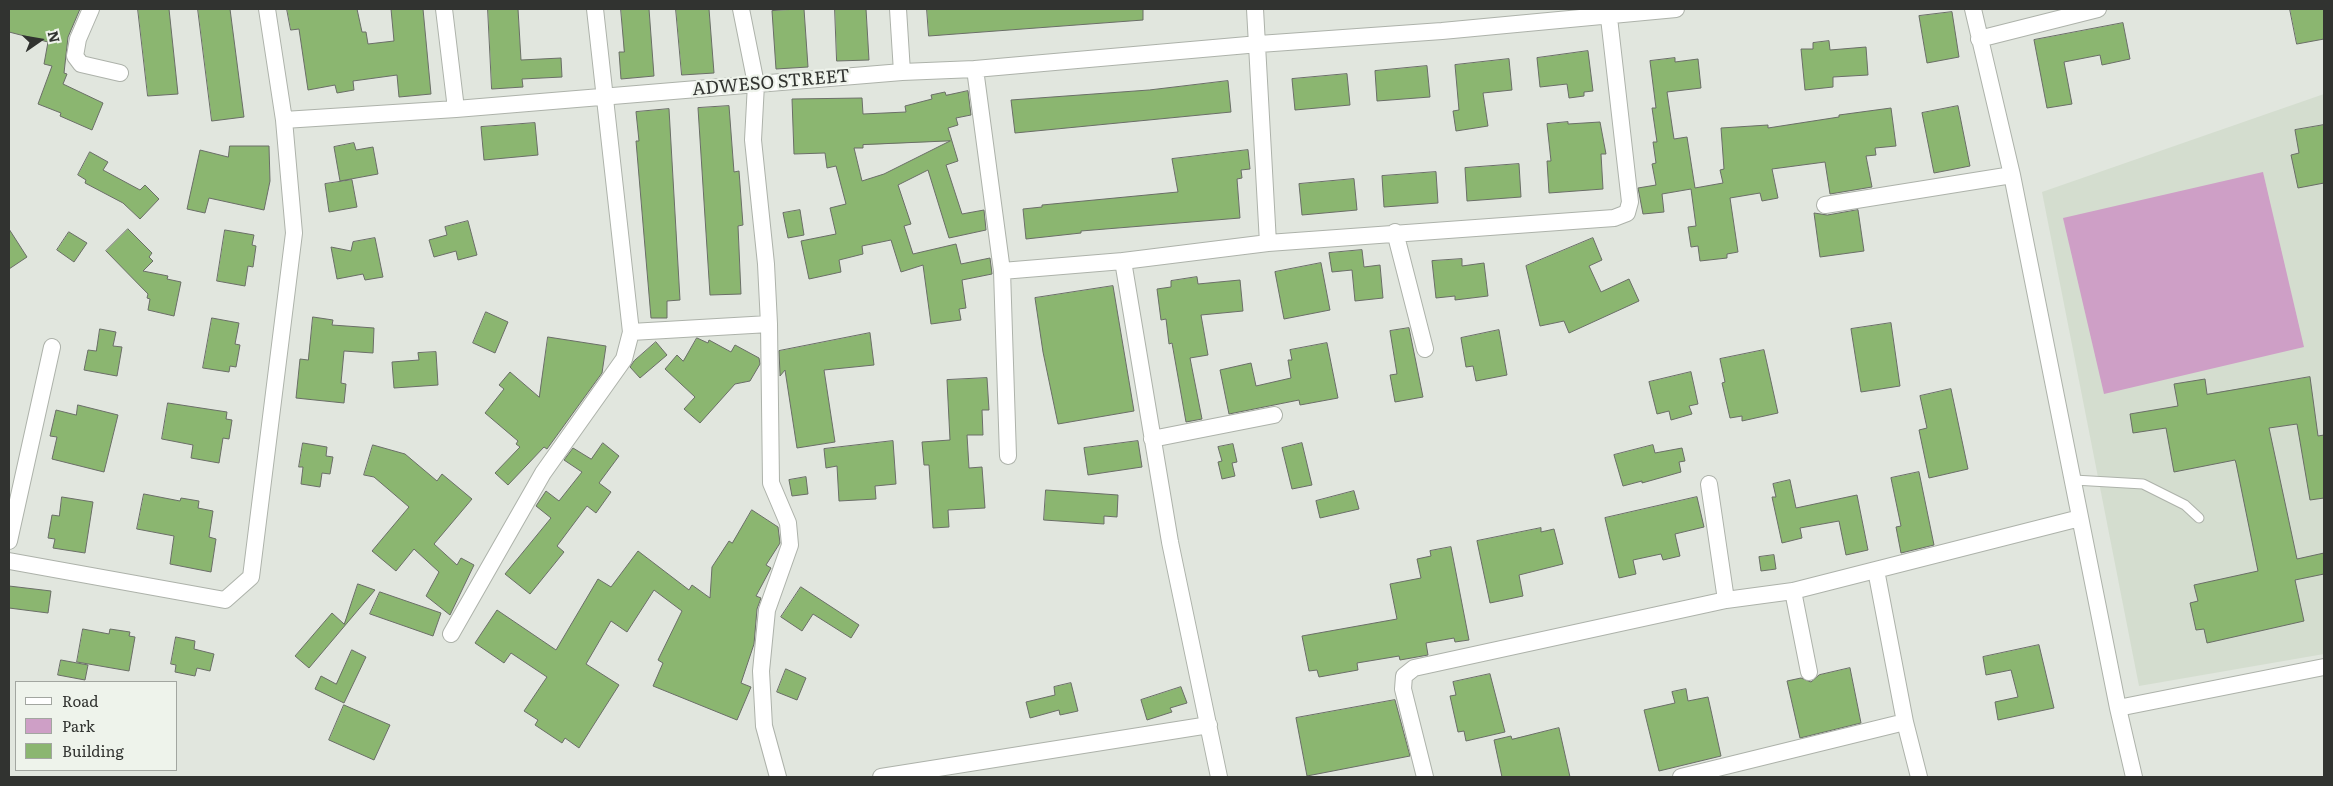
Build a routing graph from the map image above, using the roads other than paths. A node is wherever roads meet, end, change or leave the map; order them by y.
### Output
1 (91, 9) edge
2 (268, 9) edge
3 (444, 9) edge
4 (595, 9) edge
5 (741, 9) edge
6 (898, 9) edge
7 (1255, 9) edge
8 (1676, 9) edge
9 (1973, 9) edge
10 (2098, 9) edge
11 (1609, 12) edge
12 (1979, 39) junction
13 (1258, 44) junction
14 (975, 69) junction
15 (902, 72) junction
16 (120, 73) dead end
17 (756, 84) junction
18 (603, 96) junction
19 (456, 109) junction
20 (284, 120) junction
21 (2012, 175) junction
22 (1825, 206) dead end
23 (1395, 232) junction
24 (1268, 243) junction
25 (1123, 261) junction
26 (1002, 271) junction
27 (769, 324) junction
28 (631, 332) junction
29 (52, 347) dead end
30 (1425, 350) dead end
31 (1274, 415) dead end
32 (1152, 438) junction
33 (1008, 456) dead end
34 (2074, 480) junction
35 (1709, 484) dead end
36 (2080, 518) junction
37 (2199, 518) dead end
38 (9, 541) edge
39 (9, 560) edge
40 (1876, 570) junction
41 (1794, 591) junction
42 (1726, 600) junction
43 (451, 634) dead end
44 (2324, 668) edge
45 (1809, 672) dead end
46 (2118, 708) junction
47 (1906, 722) junction
48 (1209, 725) junction
49 (778, 777) edge
50 (881, 777) edge
51 (1219, 777) edge
52 (1425, 777) edge
53 (1681, 777) edge
54 (1920, 777) edge
55 (2134, 777) edge

1 - 16 street
2 - 20 street
3 - 19 street
4 - 18 street
5 - 17 street
6 - 15 street
7 - 13 street
8 - 11 street, ADWESO STREET
9 - 12 street
10 - 12 street
11 - 13 street, ADWESO STREET
11 - 23 street
12 - 21 street
13 - 14 street, ADWESO STREET
13 - 24 street
14 - 15 street, ADWESO STREET
14 - 26 street
15 - 17 street, ADWESO STREET
17 - 18 street, ADWESO STREET
17 - 27 street
18 - 19 street, ADWESO STREET
18 - 28 street
19 - 20 street, ADWESO STREET
20 - 39 street
21 - 22 street
21 - 34 street
23 - 24 street
23 - 30 street
24 - 25 street
25 - 26 street
25 - 32 street
26 - 33 street
27 - 28 street
27 - 49 street
28 - 43 street
29 - 38 street
31 - 32 street
32 - 48 street
34 - 36 street
34 - 37 lane
35 - 42 street
36 - 40 street
36 - 46 street
40 - 41 street
40 - 47 street
41 - 42 street
41 - 45 street
42 - 52 street
44 - 46 street
46 - 55 street
47 - 53 street
47 - 54 street
48 - 50 street
48 - 51 street

